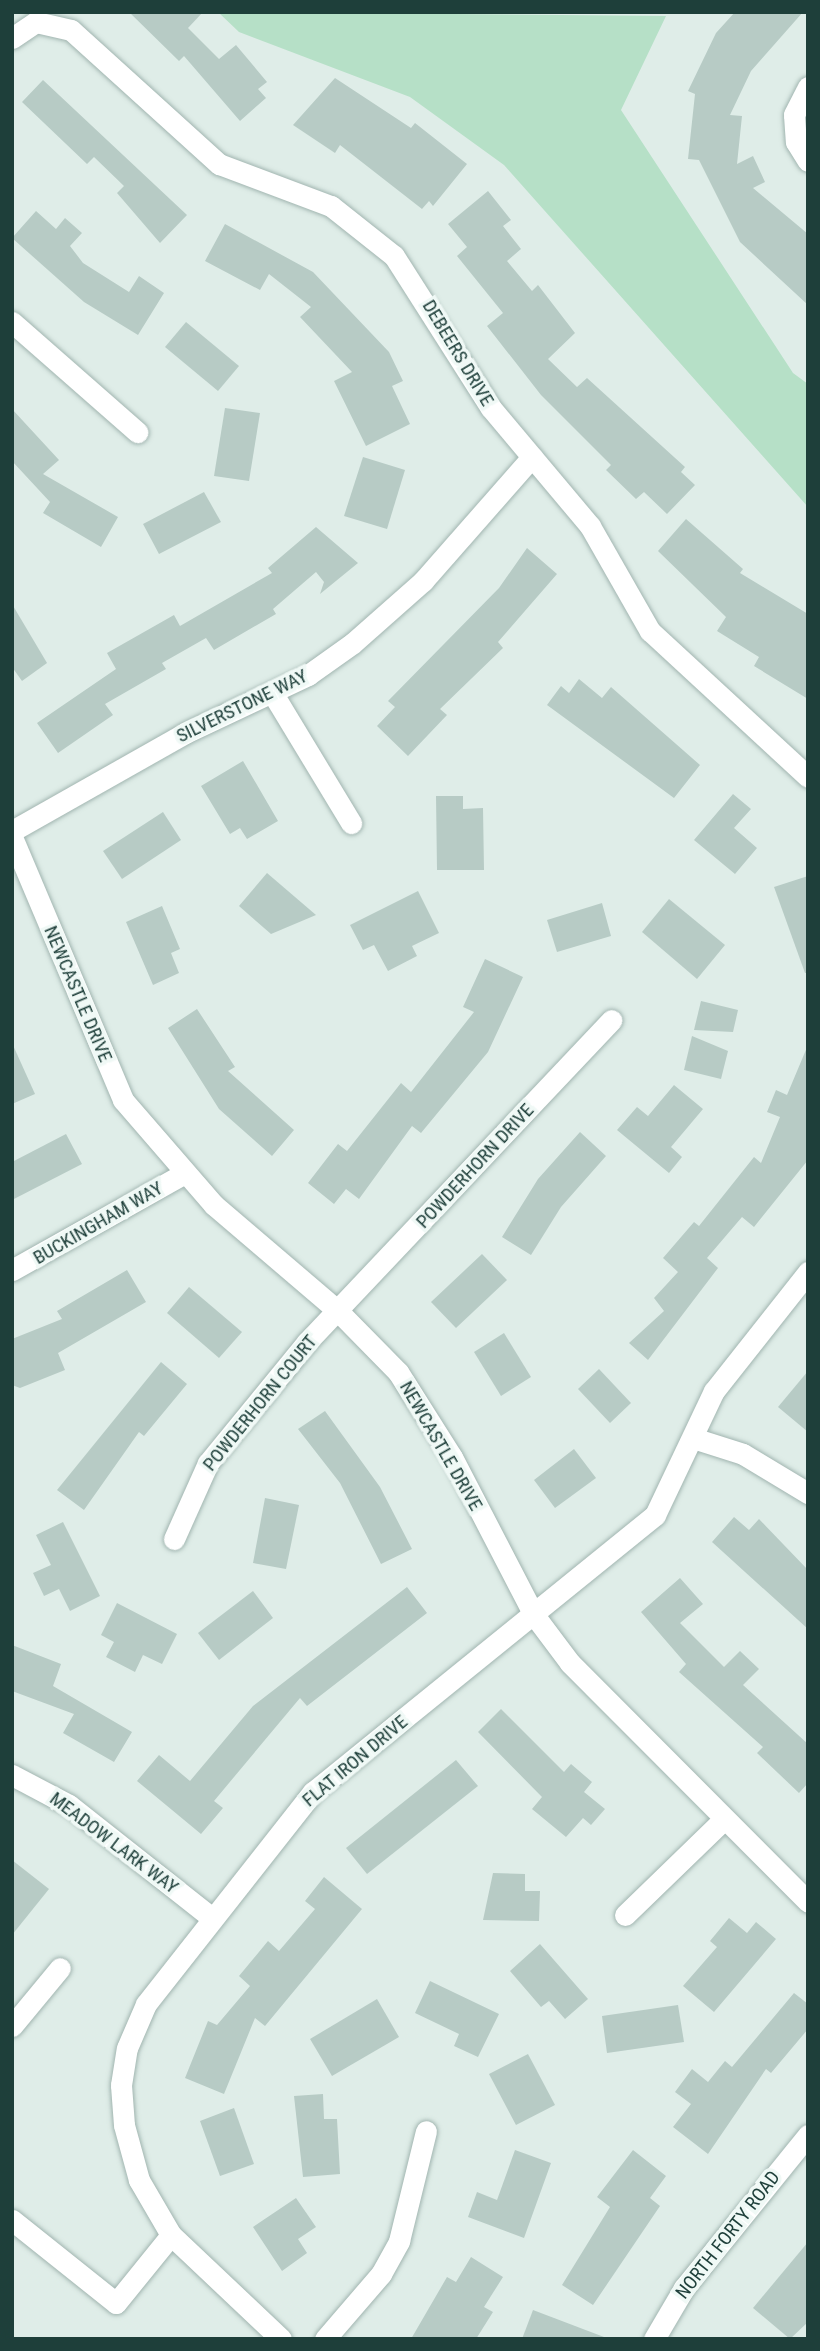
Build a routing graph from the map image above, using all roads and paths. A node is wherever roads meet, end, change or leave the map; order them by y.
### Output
1 (12, 38) edge
2 (808, 87) edge
3 (808, 161) edge
4 (12, 322) edge
5 (137, 432) dead end
6 (532, 457) junction
7 (273, 695) junction
8 (808, 777) edge
9 (351, 823) dead end
10 (12, 831) edge
11 (12, 837) edge
12 (611, 1020) dead end
13 (183, 1174) junction
14 (12, 1270) edge
15 (808, 1272) edge
16 (338, 1311) junction
17 (693, 1438) junction
18 (808, 1493) edge
19 (174, 1539) dead end
20 (534, 1615) junction
21 (12, 1775) edge
22 (723, 1820) junction
23 (808, 1902) edge
24 (625, 1915) dead end
25 (211, 1917) junction
26 (60, 1968) dead end
27 (12, 2025) edge
28 (426, 2131) dead end
29 (808, 2135) edge
30 (12, 2220) edge
31 (171, 2235) junction
32 (281, 2339) edge
33 (326, 2339) edge
34 (654, 2339) edge

1 - 6 street, DEBEERS DRIVE
2 - 3 street
4 - 5 street
6 - 7 street, SILVERSTONE WAY
6 - 8 street, DEBEERS DRIVE
7 - 9 street
7 - 10 street, SILVERSTONE WAY
11 - 13 street, NEWCASTLE DRIVE
12 - 16 street, POWDERHORN DRIVE
13 - 14 street, BUCKINGHAM WAY
13 - 16 street, NEWCASTLE DRIVE
15 - 17 street, FLAT IRON DRIVE
16 - 19 street, POWDERHORN COURT
16 - 20 street, NEWCASTLE DRIVE
17 - 18 street
17 - 20 street, FLAT IRON DRIVE
20 - 22 street, NEWCASTLE DRIVE
20 - 25 street, FLAT IRON DRIVE
21 - 25 street, MEADOW LARK WAY
22 - 23 street, NEWCASTLE DRIVE
22 - 24 street
25 - 31 street, FLAT IRON DRIVE
26 - 27 street
28 - 33 street
29 - 34 street, NORTH FORTY ROAD
30 - 31 street
31 - 32 street, FLAT IRON DRIVE

